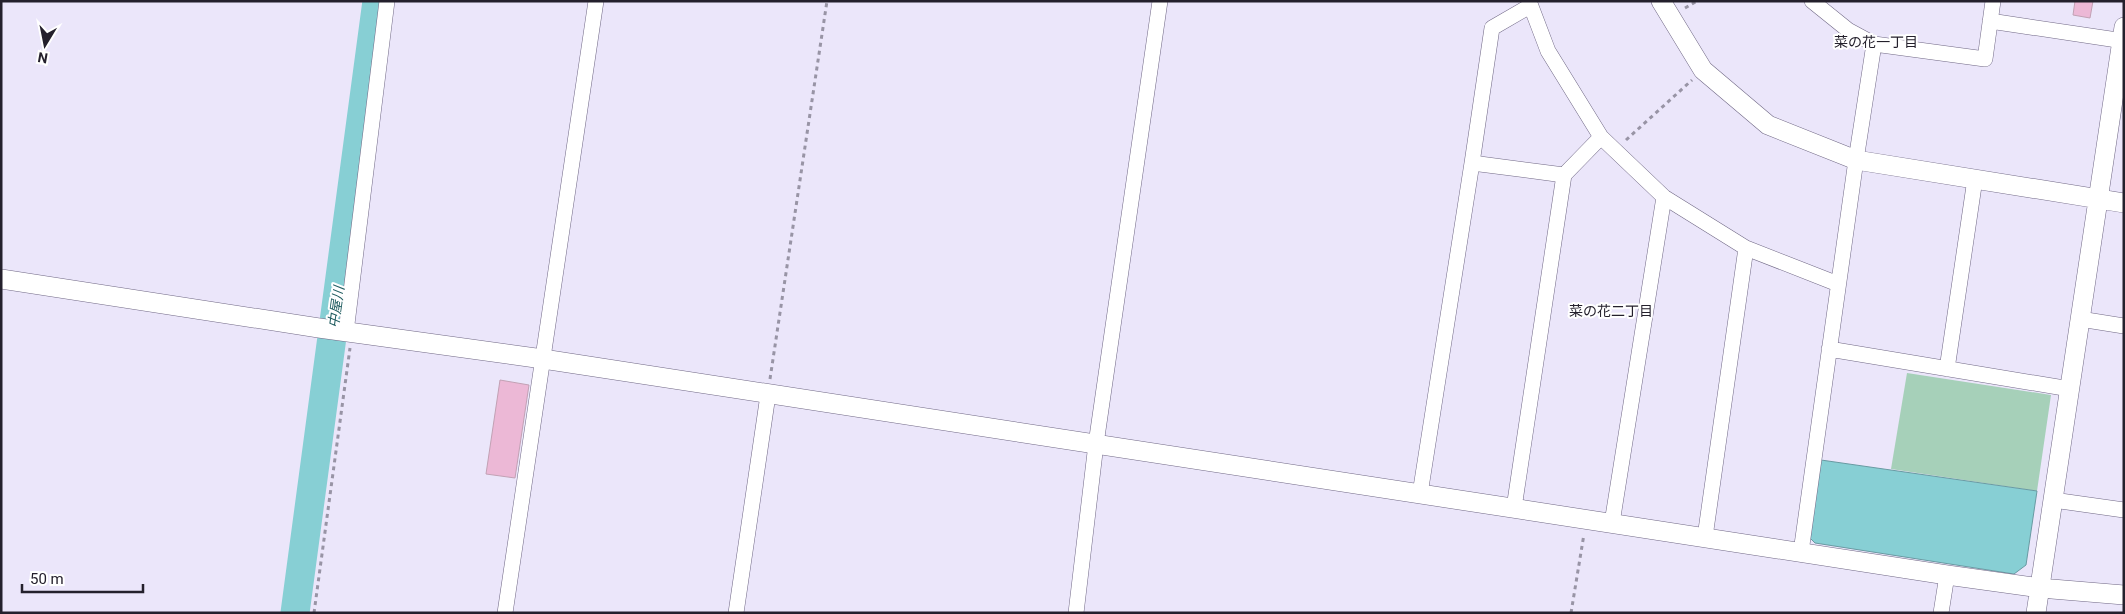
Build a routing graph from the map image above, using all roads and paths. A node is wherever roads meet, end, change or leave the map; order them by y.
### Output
1 (387, 1) edge
2 (596, 1) edge
3 (827, 1) edge
4 (1160, 1) edge
5 (1661, 1) edge
6 (1812, 1) edge
7 (1993, 1) edge
8 (1529, 4) edge
9 (1990, 21) junction
10 (2123, 36) edge
11 (1874, 44) junction
12 (1703, 70) junction
13 (1601, 137) junction
14 (1614, 150) junction
15 (1856, 160) junction
16 (1472, 163) junction
17 (1564, 176) junction
18 (1975, 179) junction
19 (1664, 197) junction
20 (2099, 199) junction
21 (2124, 203) edge
22 (1746, 248) junction
23 (1, 279) edge
24 (1838, 284) junction
25 (2080, 319) junction
26 (2124, 326) edge
27 (346, 332) junction
28 (1829, 349) junction
29 (543, 359) junction
30 (1947, 369) junction
31 (2070, 389) junction
32 (768, 394) junction
33 (1096, 444) junction
34 (1420, 494) junction
35 (2053, 500) junction
36 (1514, 508) junction
37 (2124, 510) edge
38 (1586, 519) junction
39 (1612, 523) junction
40 (1705, 537) junction
41 (1801, 552) junction
42 (1947, 575) junction
43 (2040, 588) junction
44 (2124, 595) edge
45 (314, 613) edge
46 (504, 613) edge
47 (736, 613) edge
48 (1076, 613) edge
49 (1572, 613) edge
50 (1941, 613) edge
51 (2036, 613) edge

1 - 27 street
2 - 29 street
3 - 32 path
4 - 33 street
5 - 12 street
6 - 11 street
7 - 9 street
8 - 13 street
8 - 16 street
9 - 10 street
9 - 11 street
10 - 20 street
11 - 15 street
12 - 14 path
12 - 15 street
13 - 14 street
13 - 17 street
14 - 19 street
15 - 18 street
15 - 24 street
16 - 17 street
16 - 34 street
17 - 36 street
18 - 20 street
18 - 30 street
19 - 22 street
19 - 39 street
20 - 21 street
20 - 25 street
22 - 24 street
22 - 40 street
23 - 27 street
24 - 28 street
25 - 26 street
25 - 31 street
27 - 29 street
27 - 45 path
28 - 30 street
28 - 41 street
29 - 32 street
29 - 46 street
30 - 31 street
31 - 35 street
32 - 33 street
32 - 47 street
33 - 34 street
33 - 48 street
34 - 36 street
35 - 37 street
35 - 43 street
36 - 38 street
38 - 39 street
38 - 49 path
39 - 40 street
40 - 41 street
41 - 42 street
42 - 43 street
42 - 50 street
43 - 44 street
43 - 51 street

